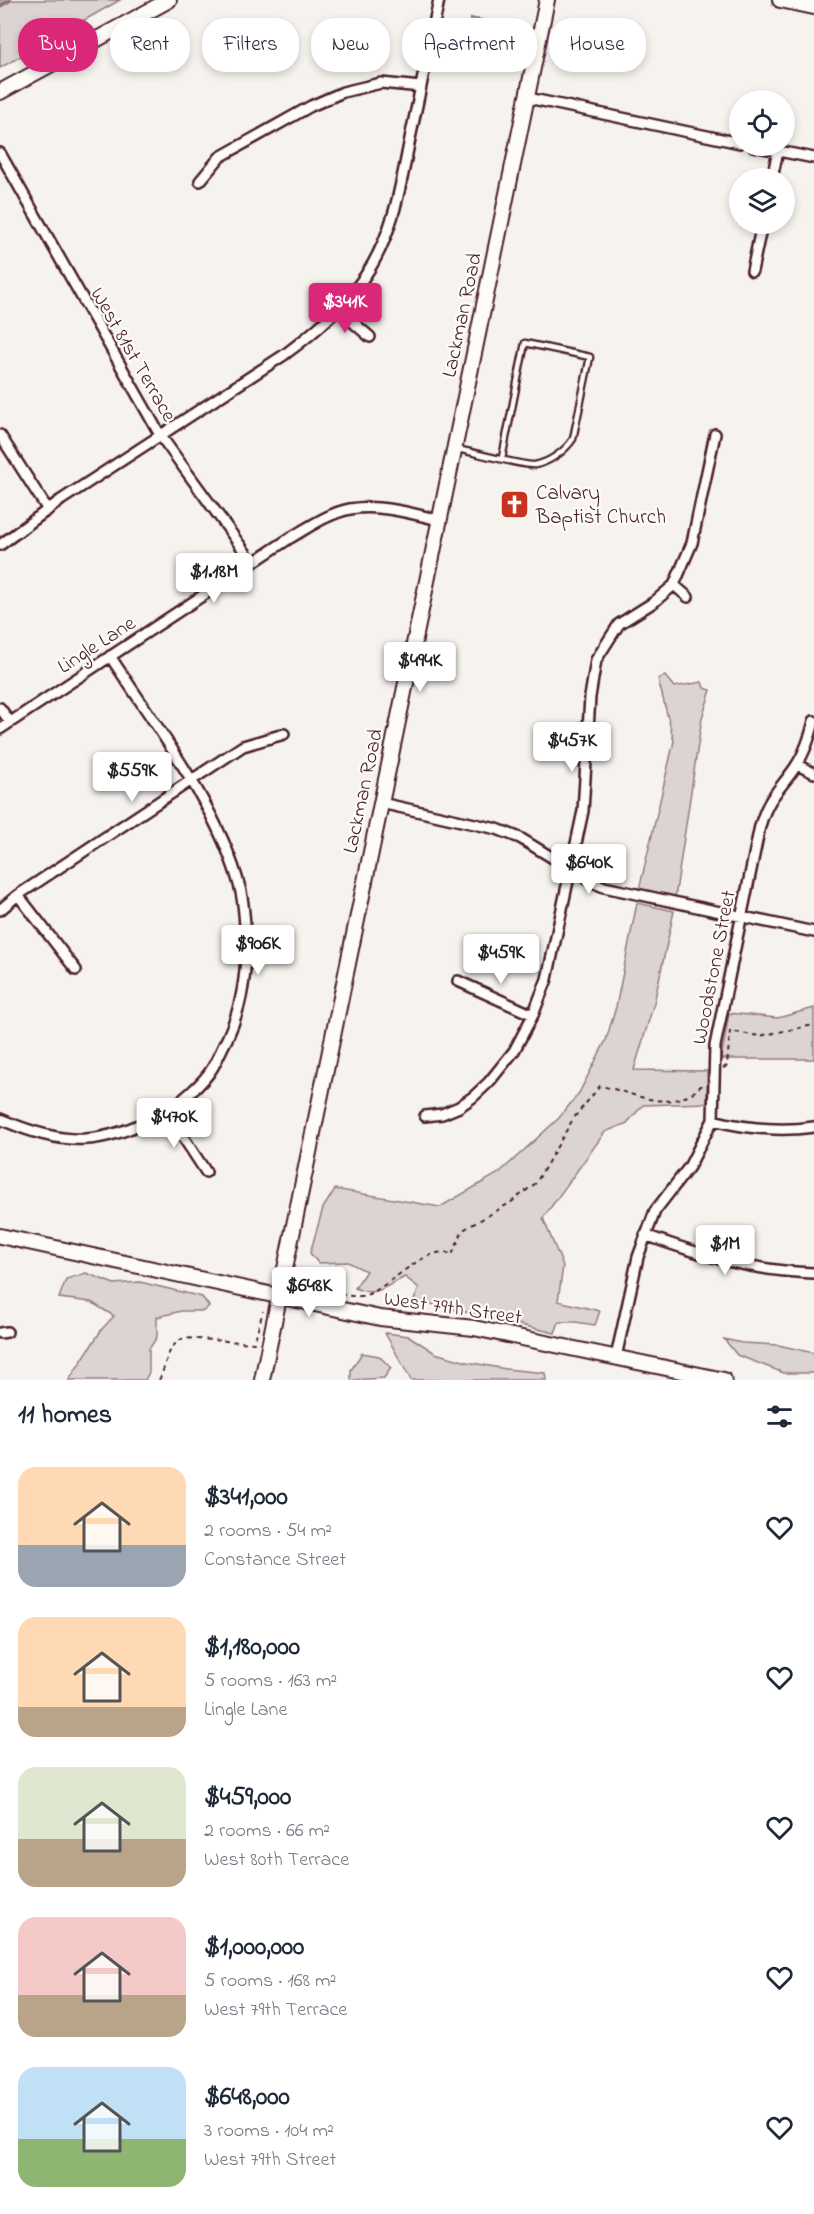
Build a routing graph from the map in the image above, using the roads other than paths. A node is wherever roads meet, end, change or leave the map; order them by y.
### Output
1 (169, 0) edge
2 (439, 0) edge
3 (547, 0) edge
4 (780, 0) edge
5 (814, 7) edge
6 (421, 87) junction
7 (0, 92) edge
8 (528, 98) junction
9 (729, 140) edge
10 (0, 153) edge
11 (795, 154) edge
12 (814, 158) edge
13 (200, 181) dead end
14 (760, 234) edge
15 (752, 271) dead end
16 (339, 310) junction
17 (370, 337) dead end
18 (715, 434) dead end
19 (0, 435) edge
20 (160, 435) junction
21 (454, 448) junction
22 (502, 458) junction
23 (48, 510) junction
24 (439, 520) junction
25 (0, 545) edge
26 (253, 562) junction
27 (674, 585) junction
28 (688, 597) dead end
29 (110, 656) junction
30 (0, 708) edge
31 (814, 721) edge
32 (10, 722) junction
33 (0, 729) edge
34 (284, 734) dead end
35 (797, 765) junction
36 (814, 772) edge
37 (191, 781) junction
38 (381, 803) junction
39 (570, 869) junction
40 (18, 895) junction
41 (0, 910) edge
42 (741, 916) junction
43 (814, 932) edge
44 (76, 970) dead end
45 (458, 981) dead end
46 (533, 1015) junction
47 (166, 1112) junction
48 (425, 1116) dead end
49 (0, 1119) edge
50 (713, 1120) junction
51 (814, 1127) edge
52 (206, 1172) dead end
53 (645, 1235) junction
54 (0, 1236) edge
55 (814, 1273) edge
56 (280, 1295) junction
57 (616, 1357) junction
58 (686, 1376) edge
59 (262, 1380) edge
60 (724, 1380) edge

1 - 7 main road
2 - 6 street
3 - 8 main road, Lackman Road
4 - 5 main road
6 - 13 street
6 - 16 street
8 - 9 street
8 - 21 main road, Lackman Road
10 - 20 street, West 81st Terrace
11 - 12 street
14 - 15 street
16 - 17 street
16 - 20 street
18 - 27 street
19 - 23 street
20 - 23 street
20 - 26 street, West 81st Terrace
21 - 22 lane
21 - 24 main road, Lackman Road
22 - 22 lane
23 - 25 street
24 - 26 street, Lingle Lane
24 - 38 main road, Lackman Road
26 - 29 street, Lingle Lane
27 - 28 street
27 - 39 street
29 - 32 street, Lingle Lane
29 - 37 street
30 - 32 street
31 - 35 street, Woodstone Street
32 - 33 street, Lingle Lane
34 - 37 street
35 - 36 street
35 - 42 street, Woodstone Street
37 - 40 street
37 - 47 street
38 - 39 street
38 - 56 main road, Lackman Road
39 - 42 street
39 - 46 street
40 - 41 street
40 - 44 street
42 - 43 street
42 - 50 street, Woodstone Street
45 - 46 street
46 - 48 street
47 - 49 street
47 - 52 street
50 - 51 street
50 - 53 street, Woodstone Street
53 - 55 street
53 - 57 street, Woodstone Street
54 - 56 main road, West 79th Street
56 - 57 main road, West 79th Street
56 - 59 main road, Lackman Road
57 - 58 main road, West 79th Street
58 - 60 main road, West 79th Street

